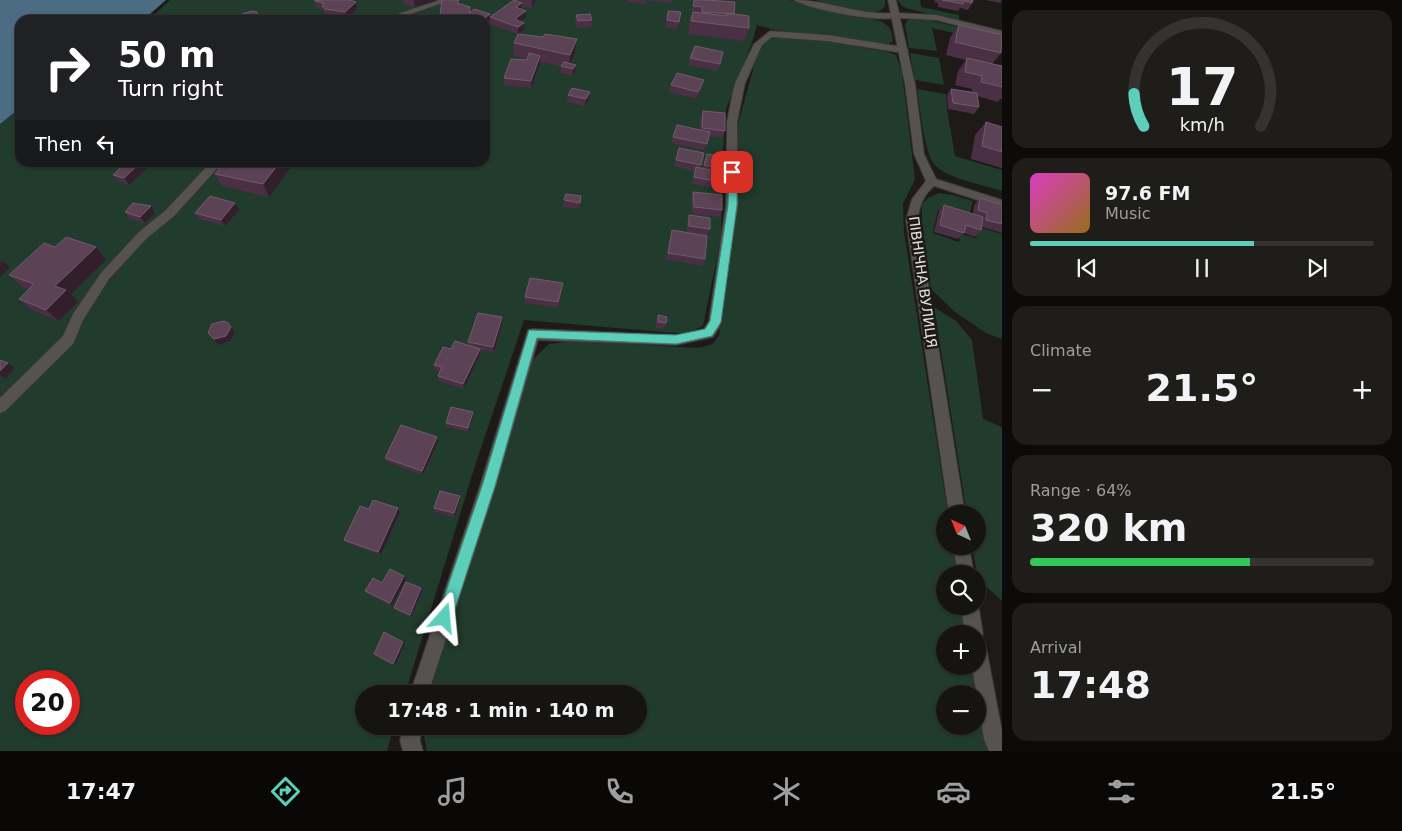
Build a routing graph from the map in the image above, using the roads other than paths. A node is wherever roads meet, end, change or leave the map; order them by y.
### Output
1 (447, 0) edge
2 (798, 0) edge
3 (892, 0) edge
4 (400, 15) edge
5 (896, 16) junction
6 (1002, 34) edge
7 (903, 50) junction
8 (213, 167) edge
9 (932, 182) junction
10 (1002, 204) edge
11 (0, 407) edge
12 (956, 505) edge
13 (982, 675) edge
14 (422, 685) edge
15 (411, 735) edge
16 (413, 751) edge
17 (999, 751) edge

1 - 4 street
2 - 5 street
3 - 5 street
5 - 6 street
5 - 7 street
7 - 9 street
7 - 14 street
8 - 11 street
9 - 10 street
9 - 12 street, ПІВНІЧНА ВУЛИЦЯ
13 - 17 street
15 - 16 street

